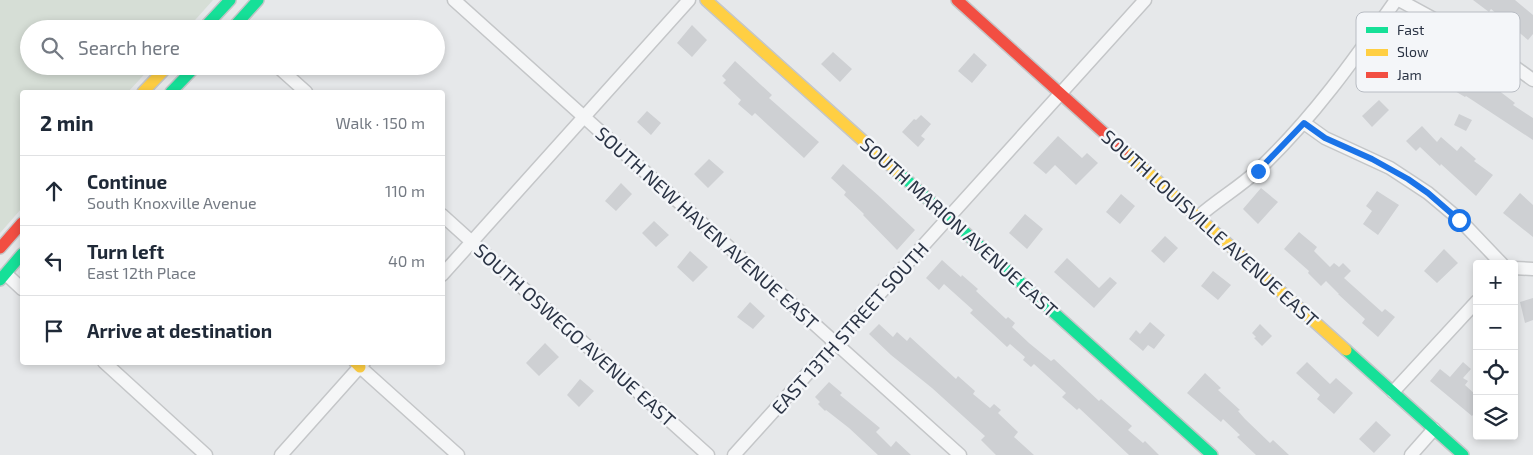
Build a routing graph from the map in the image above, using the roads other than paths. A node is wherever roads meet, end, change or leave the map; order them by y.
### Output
1 (230, 0) edge
2 (258, 0) edge
3 (454, 0) edge
4 (689, 0) edge
5 (706, 0) edge
6 (957, 0) edge
7 (1145, 0) edge
8 (1397, 0) edge
9 (1388, 12) edge
10 (1420, 12) edge
11 (218, 13) junction
12 (211, 20) edge
13 (225, 20) edge
14 (240, 20) edge
15 (1356, 56) edge
16 (1520, 71) edge
17 (159, 75) edge
18 (187, 75) edge
19 (287, 75) edge
20 (1533, 80) edge
21 (145, 90) edge
22 (173, 90) edge
23 (304, 90) edge
24 (1061, 94) junction
25 (585, 117) junction
26 (1304, 123) junction
27 (1198, 217) junction
28 (445, 218) edge
29 (949, 218) junction
30 (20, 225) edge
31 (472, 242) junction
32 (0, 248) edge
33 (20, 256) edge
34 (1498, 260) edge
35 (1518, 268) edge
36 (1533, 269) edge
37 (445, 272) edge
38 (2, 274) edge
39 (20, 288) edge
40 (1473, 305) edge
41 (835, 344) junction
42 (107, 365) edge
43 (359, 365) edge
44 (361, 365) edge
45 (1393, 392) junction
46 (1434, 429) junction
47 (206, 455) edge
48 (281, 455) edge
49 (458, 455) edge
50 (708, 455) edge
51 (734, 455) edge
52 (960, 455) edge
53 (1212, 455) edge
54 (1411, 455) edge
55 (1463, 455) edge

1 - 11 street
2 - 14 street
3 - 25 street, SOUTH NEW HAVEN AVENUE EAST
4 - 25 street
5 - 29 street, SOUTH MARION AVENUE EAST
6 - 24 street, SOUTH LOUISVILLE AVENUE EAST
7 - 24 street, EAST 13TH STREET SOUTH
8 - 9 street
8 - 10 street
11 - 12 street
11 - 13 street
15 - 26 street
16 - 20 street
17 - 21 street
18 - 22 street
19 - 23 street
24 - 27 street, SOUTH LOUISVILLE AVENUE EAST
24 - 29 street, EAST 13TH STREET SOUTH
25 - 31 street
25 - 41 street, SOUTH NEW HAVEN AVENUE EAST
26 - 27 street
26 - 34 street
27 - 45 street, SOUTH LOUISVILLE AVENUE EAST
28 - 31 street, SOUTH OSWEGO AVENUE EAST
29 - 41 street, EAST 13TH STREET SOUTH
29 - 53 street, SOUTH MARION AVENUE EAST
30 - 32 street
31 - 37 street
31 - 50 street, SOUTH OSWEGO AVENUE EAST
33 - 38 street
35 - 36 street
38 - 39 street
40 - 45 street
41 - 51 street, EAST 13TH STREET SOUTH
41 - 52 street, SOUTH NEW HAVEN AVENUE EAST
42 - 47 street
43 - 48 street
44 - 49 street
45 - 46 street, SOUTH LOUISVILLE AVENUE EAST
46 - 54 street
46 - 55 street, SOUTH LOUISVILLE AVENUE EAST

